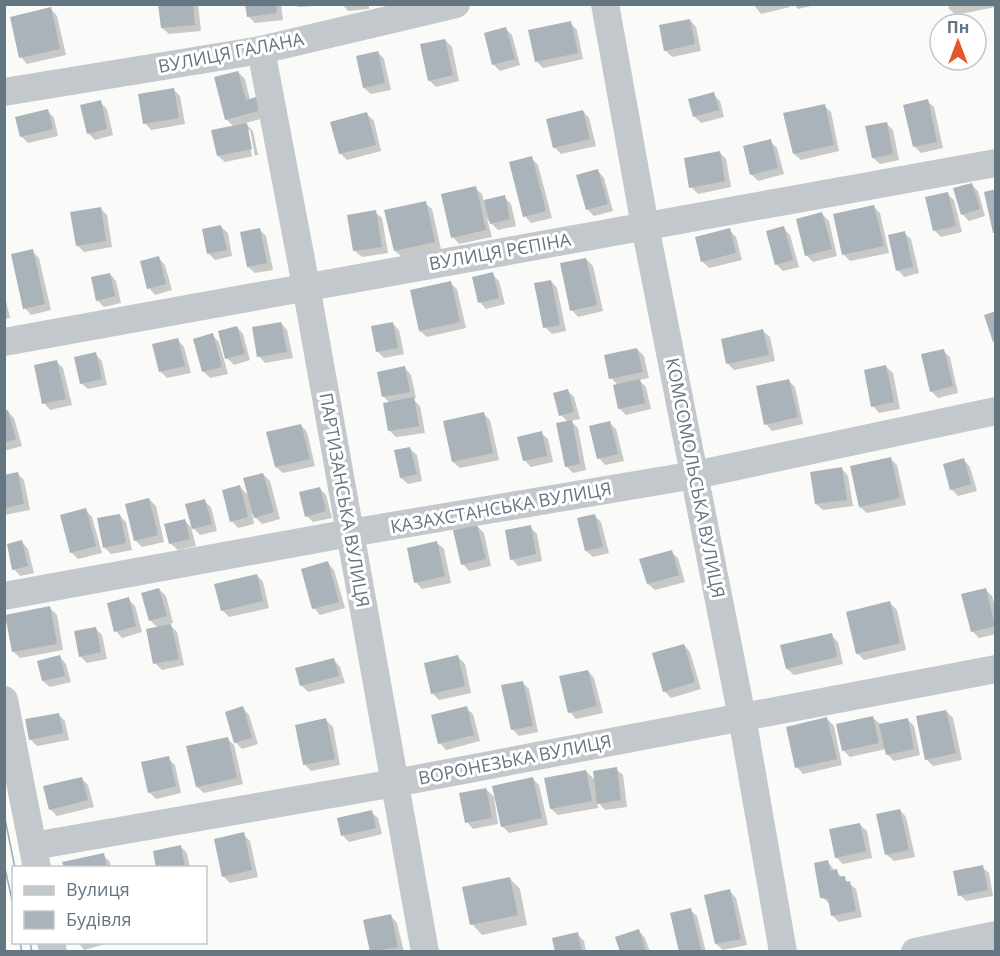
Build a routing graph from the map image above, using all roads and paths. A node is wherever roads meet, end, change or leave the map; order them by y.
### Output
1 (456, 4) edge
2 (605, 4) edge
3 (261, 50) junction
4 (4, 92) edge
5 (996, 163) edge
6 (645, 226) junction
7 (306, 286) junction
8 (4, 342) edge
9 (996, 411) edge
10 (695, 475) junction
11 (350, 533) junction
12 (4, 596) edge
13 (996, 669) edge
14 (4, 700) edge
15 (742, 717) junction
16 (395, 783) junction
17 (35, 857) edge
18 (996, 936) edge
19 (425, 951) edge
20 (783, 951) edge
21 (915, 951) edge

1 - 3 street, ВУЛИЦЯ ГАЛАНА
2 - 6 street, КОМСОМОЛЬСЬКА ВУЛИЦЯ
3 - 4 street, ВУЛИЦЯ ГАЛАНА
3 - 7 street, ПАРТИЗАНСЬКА ВУЛИЦЯ
5 - 6 street, ВУЛИЦЯ РЄПІНА
6 - 7 street, ВУЛИЦЯ РЄПІНА
6 - 10 street, КОМСОМОЛЬСЬКА ВУЛИЦЯ
7 - 8 street, ВУЛИЦЯ РЄПІНА
7 - 11 street, ПАРТИЗАНСЬКА ВУЛИЦЯ
9 - 10 street, КАЗАХСТАНСЬКА ВУЛИЦЯ
10 - 11 street, КАЗАХСТАНСЬКА ВУЛИЦЯ
10 - 15 street, КОМСОМОЛЬСЬКА ВУЛИЦЯ
11 - 12 street, КАЗАХСТАНСЬКА ВУЛИЦЯ
11 - 16 street, ПАРТИЗАНСЬКА ВУЛИЦЯ
13 - 15 street, ВОРОНЕЗЬКА ВУЛИЦЯ
14 - 17 street
15 - 16 street, ВОРОНЕЗЬКА ВУЛИЦЯ
15 - 20 street, КОМСОМОЛЬСЬКА ВУЛИЦЯ
16 - 17 street, ВОРОНЕЗЬКА ВУЛИЦЯ
16 - 19 street, ПАРТИЗАНСЬКА ВУЛИЦЯ
18 - 21 street

